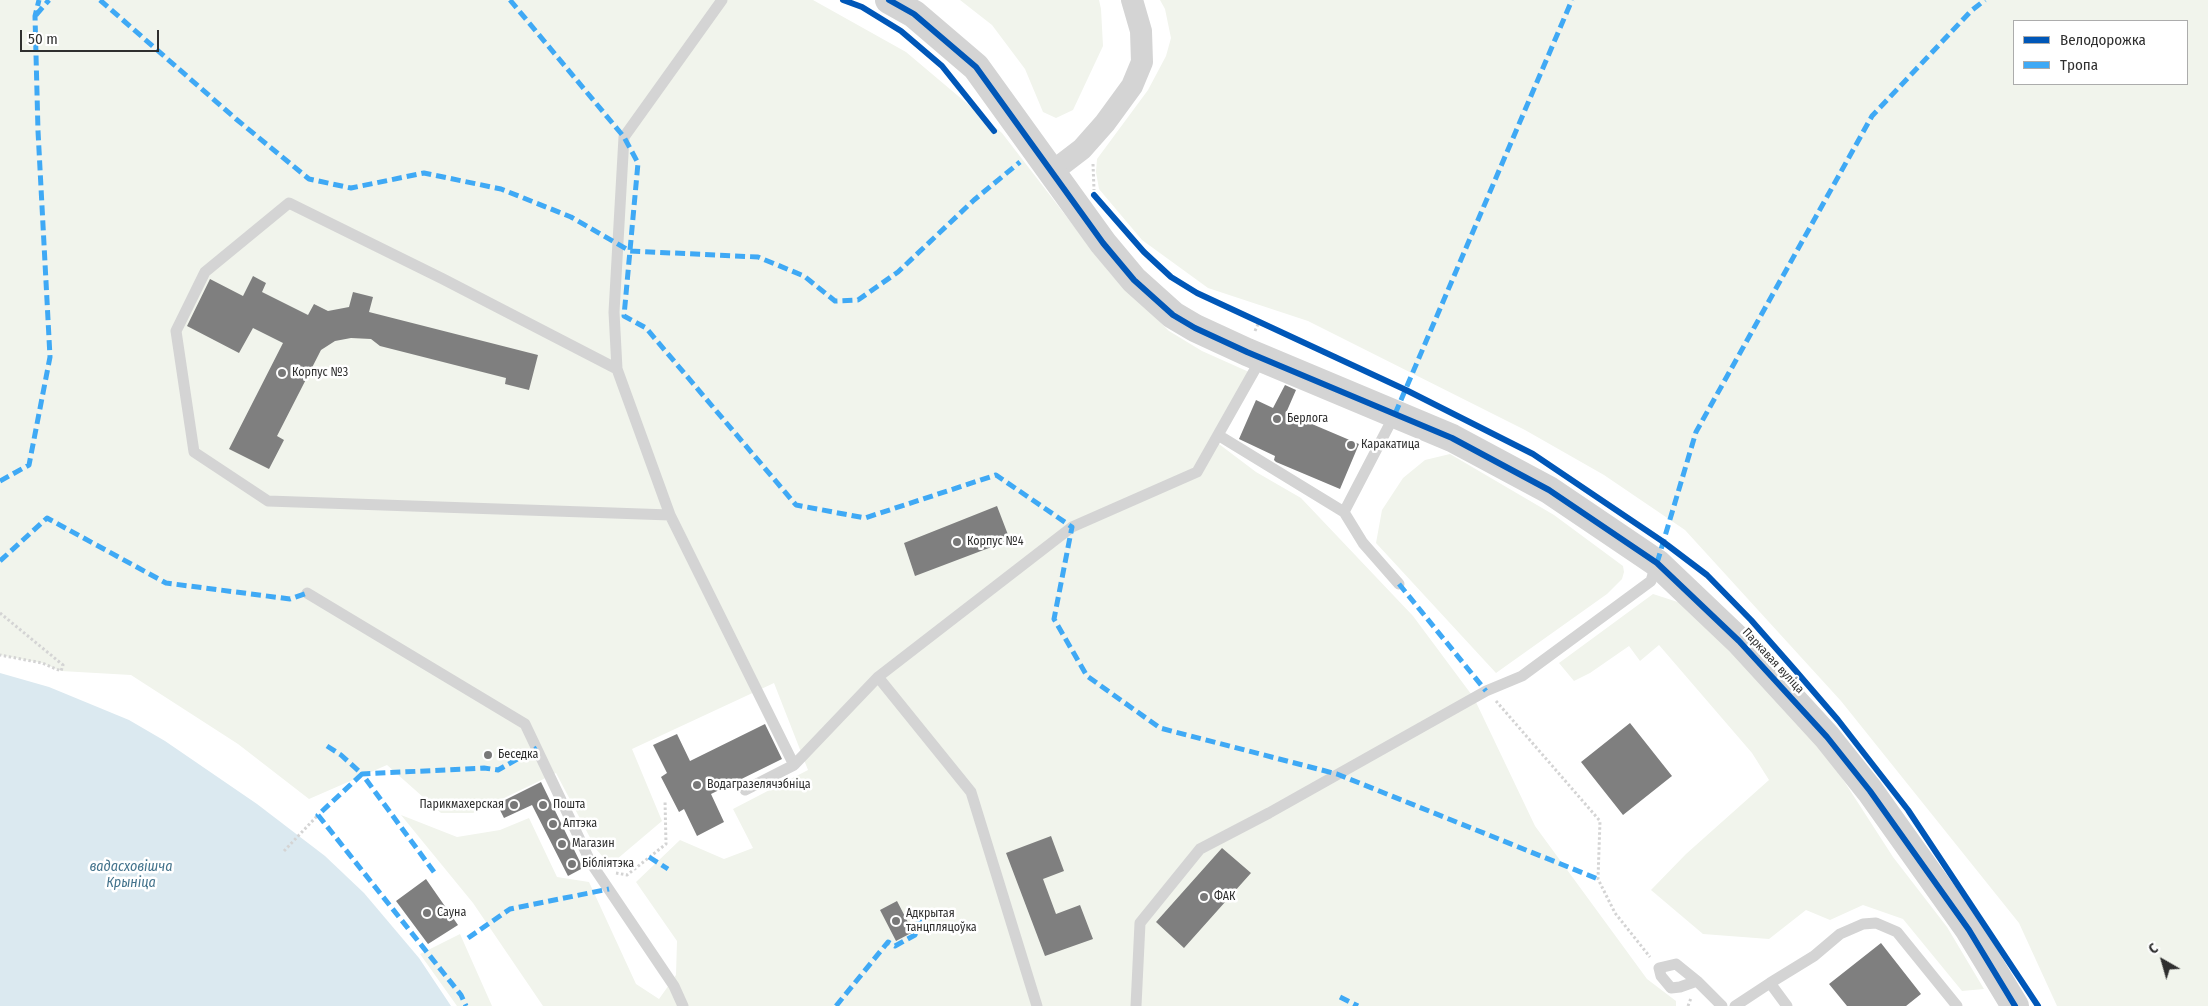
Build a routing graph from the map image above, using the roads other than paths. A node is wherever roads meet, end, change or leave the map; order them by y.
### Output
1 (722, 0) edge
2 (1132, 0) edge
3 (898, 2) edge
4 (1052, 172) junction
5 (1262, 357) junction
6 (617, 369) junction
7 (1395, 414) junction
8 (1218, 435) junction
9 (1344, 512) junction
10 (670, 515) junction
11 (1656, 563) junction
12 (1399, 584) dead end
13 (307, 593) dead end
14 (878, 677) junction
15 (794, 765) junction
16 (745, 790) dead end
17 (1697, 981) junction
18 (1770, 984) junction
19 (683, 1006) edge
20 (1037, 1006) edge
21 (1136, 1006) edge
22 (1722, 1006) edge
23 (1735, 1006) edge
24 (1787, 1006) edge
25 (1958, 1006) edge
26 (2015, 1006) edge

1 - 6 lane
2 - 4 street
3 - 4 street, Паркавая вуліца
4 - 5 street, Паркавая вуліца
5 - 7 street, Паркавая вуліца
5 - 8 lane
6 - 10 lane
6 - 10 lane
7 - 9 lane
7 - 11 street, Паркавая вуліца
8 - 9 lane
8 - 14 lane
9 - 12 lane
10 - 15 lane
11 - 21 lane
11 - 26 street, Паркавая вуліца
13 - 19 lane
14 - 15 lane
14 - 20 lane
15 - 16 lane
17 - 17 lane
17 - 22 lane
18 - 23 lane
18 - 24 lane
18 - 25 lane

